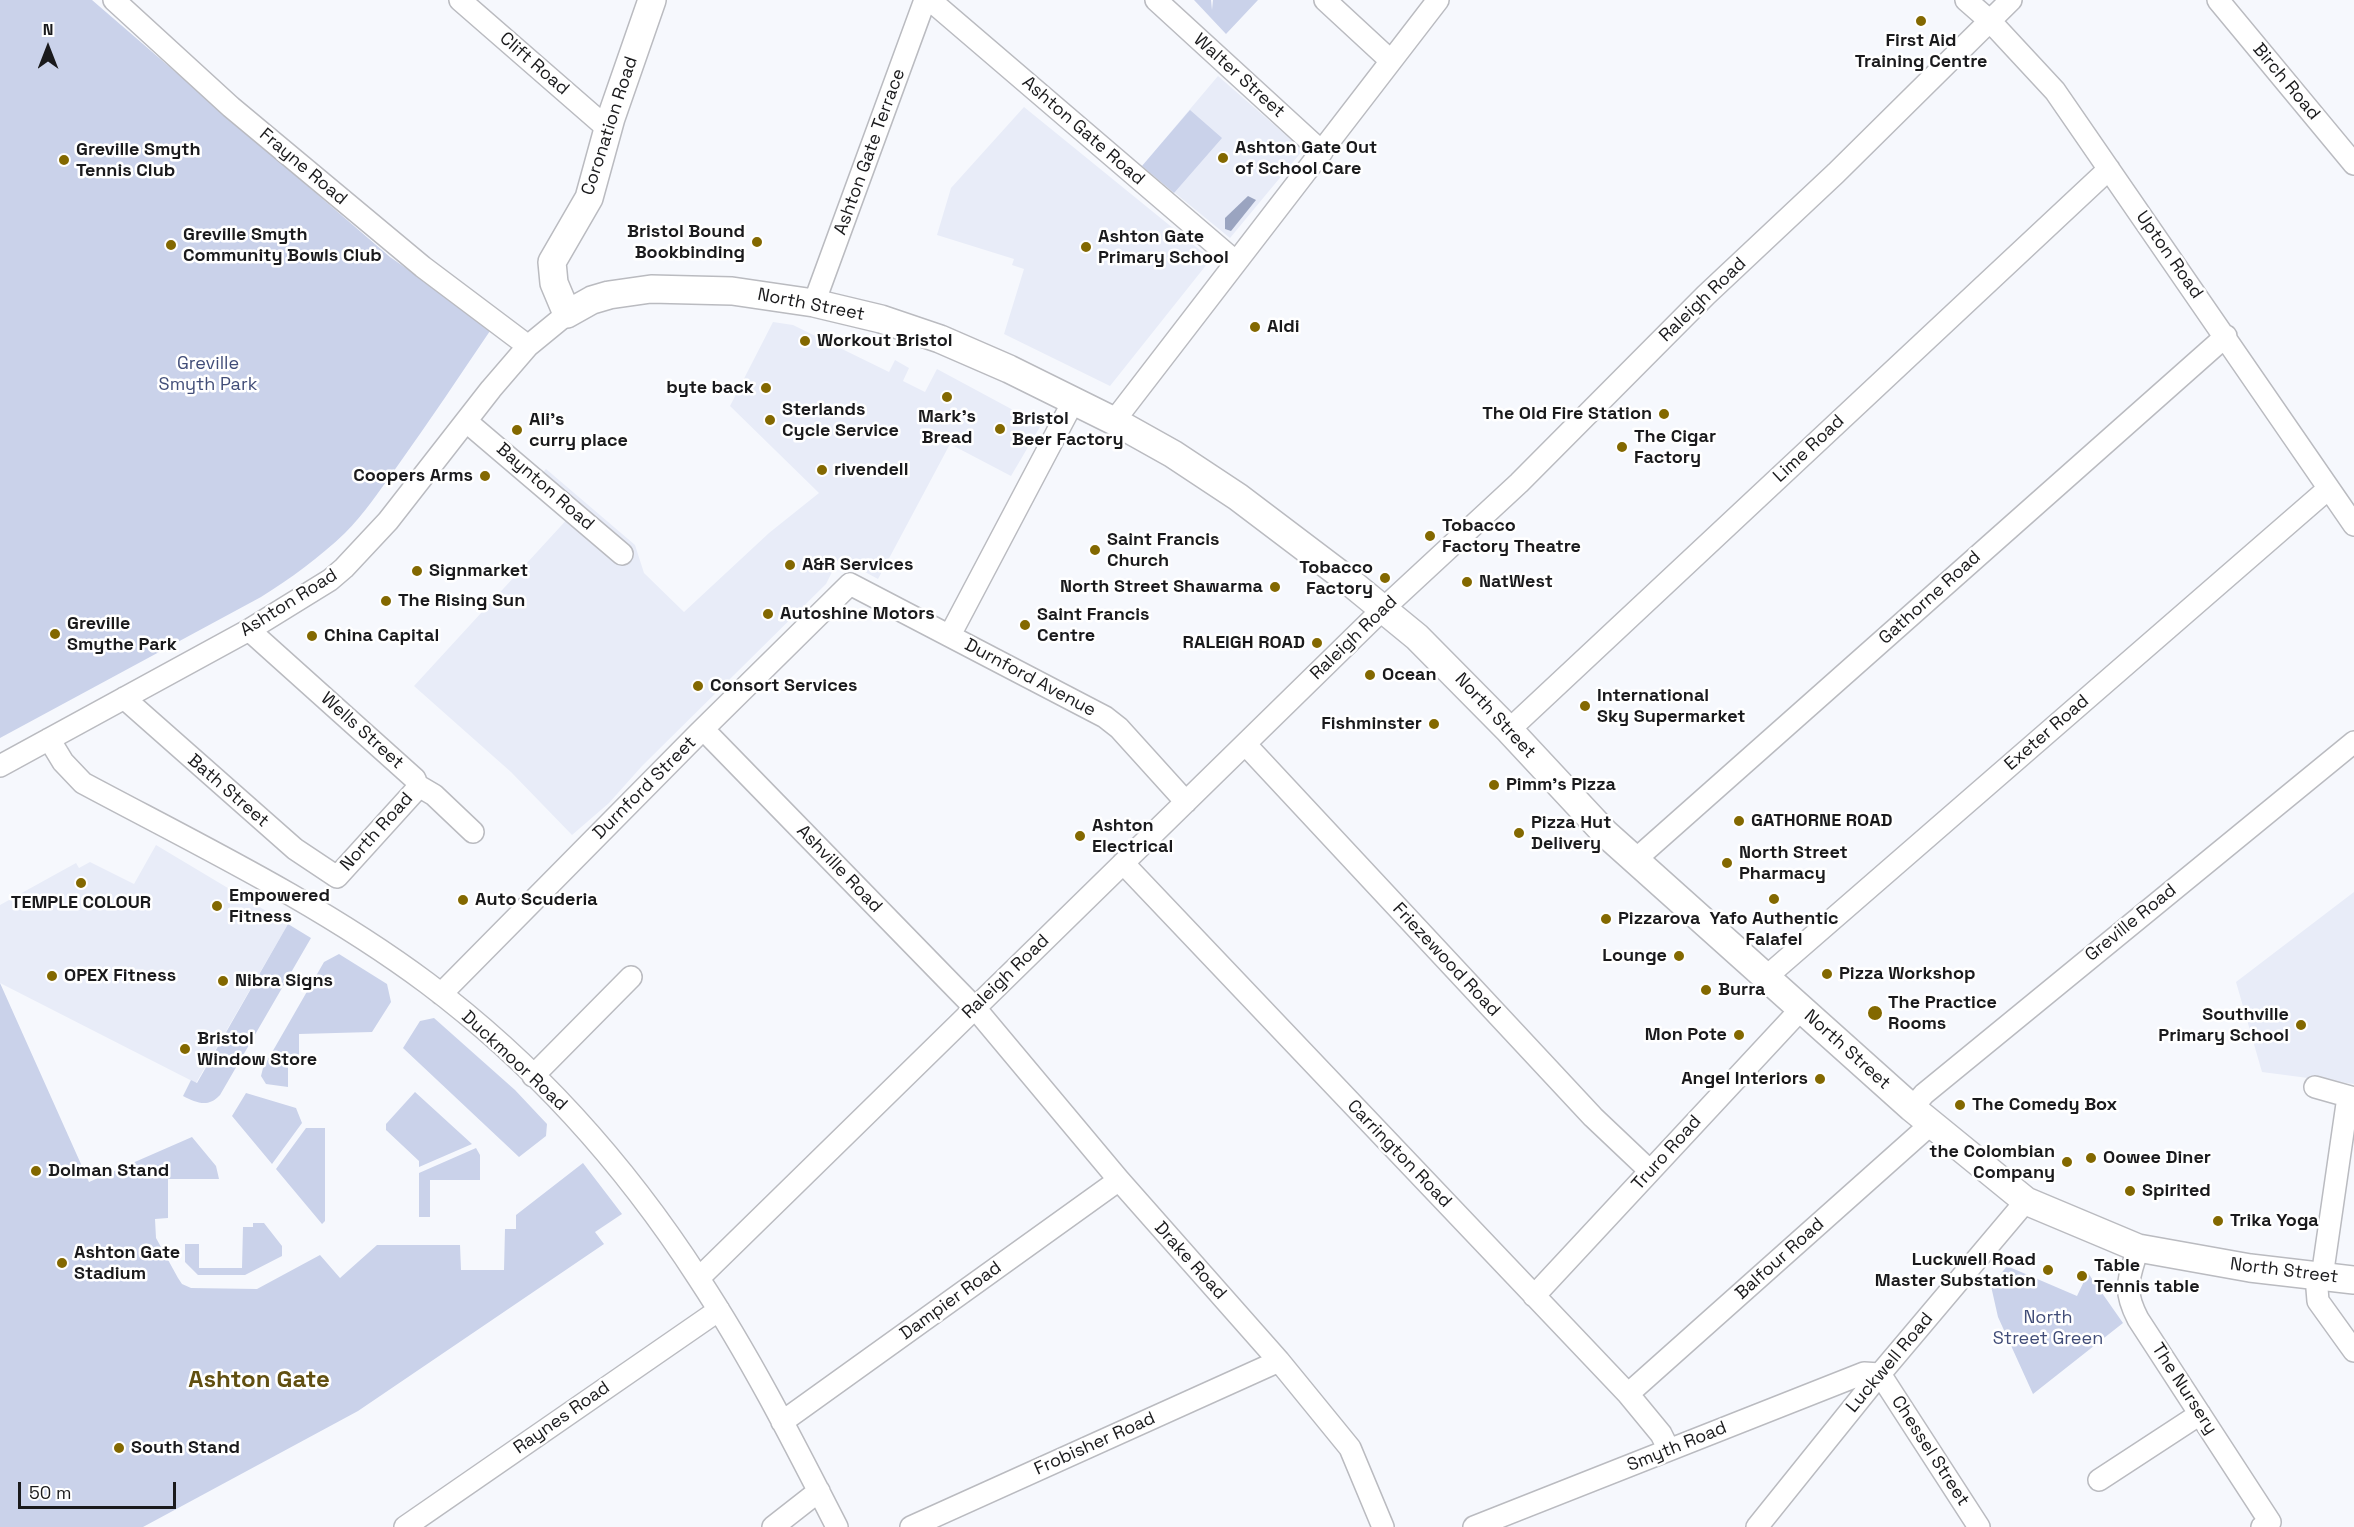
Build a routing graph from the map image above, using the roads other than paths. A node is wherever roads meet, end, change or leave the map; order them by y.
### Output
1 (114, 0) edge
2 (460, 0) edge
3 (652, 0) edge
4 (925, 0) edge
5 (930, 0) edge
6 (1156, 0) edge
7 (1325, 0) edge
8 (1438, 0) edge
9 (1966, 0) edge
10 (2012, 0) edge
11 (2218, 0) edge
12 (1990, 21) junction
13 (1391, 62) junction
14 (608, 128) junction
15 (1323, 152) junction
16 (2354, 164) edge
17 (2109, 170) junction
18 (1236, 262) junction
19 (814, 303) junction
20 (567, 314) junction
21 (2226, 336) junction
22 (528, 346) junction
23 (1074, 400) junction
24 (1114, 421) junction
25 (466, 422) junction
26 (2328, 489) junction
27 (2354, 525) edge
28 (622, 554) dead end
29 (850, 584) joint
30 (1383, 609) junction
31 (249, 630) junction
32 (950, 635) junction
33 (124, 698) junction
34 (703, 729) junction
35 (1509, 730) junction
36 (49, 739) junction
37 (2354, 742) edge
38 (1246, 745) junction
39 (0, 766) edge
40 (417, 785) junction
41 (1186, 802) junction
42 (473, 832) dead end
43 (1635, 860) junction
44 (1123, 863) junction
45 (337, 877) joint
46 (631, 977) dead end
47 (1765, 978) junction
48 (441, 994) junction
49 (975, 1008) junction
50 (1801, 1010) junction
51 (533, 1076) junction
52 (2315, 1087) dead end
53 (2351, 1097) edge
54 (1921, 1116) junction
55 (1650, 1171) junction
56 (1119, 1180) junction
57 (2026, 1201) junction
58 (2138, 1248) junction
59 (2319, 1277) junction
60 (699, 1278) junction
61 (2354, 1280) edge
62 (1534, 1296) junction
63 (719, 1310) junction
64 (2354, 1350) edge
65 (1279, 1361) junction
66 (1880, 1374) junction
67 (1628, 1394) junction
68 (2200, 1414) junction
69 (782, 1422) junction
70 (1669, 1450) junction
71 (2099, 1480) dead end
72 (819, 1491) junction
73 (2266, 1524) edge
74 (405, 1527) edge
75 (773, 1527) edge
76 (837, 1527) edge
77 (911, 1527) edge
78 (1383, 1527) edge
79 (1474, 1527) edge
80 (1757, 1527) edge
81 (1979, 1527) edge

1 - 22 street, Frayne Road
2 - 14 street, Clift Road
3 - 14 main road, Coronation Road
4 - 19 street, Ashton Gate Terrace
5 - 18 street, Ashton Gate Road
6 - 15 street, Walter Street
7 - 13 street
8 - 13 street
9 - 12 street, Upton Road
10 - 12 street, Raleigh Road
11 - 16 street, Birch Road
12 - 17 street, Upton Road
12 - 30 street, Raleigh Road
13 - 15 street
14 - 20 main road, Coronation Road
15 - 18 street
17 - 21 street, Upton Road
17 - 35 street, Lime Road
18 - 24 street
19 - 20 main road, North Street
19 - 23 main road, North Street
20 - 22 street, Ashton Road
21 - 26 street, Upton Road
21 - 43 street, Gathorne Road
22 - 25 street, Ashton Road
23 - 24 main road, North Street
23 - 32 street
24 - 30 main road, North Street
25 - 28 street, Baynton Road
25 - 31 street, Ashton Road
26 - 27 street, Upton Road
26 - 47 street, Exeter Road
29 - 32 street, Durnford Avenue
29 - 34 street, Durnford Street
30 - 35 main road, North Street
30 - 38 street, Raleigh Road
31 - 33 street, Ashton Road
31 - 40 street, Wells Street
32 - 41 street, Durnford Avenue
33 - 36 street, Ashton Road
33 - 45 street, Bath Street
34 - 48 street, Durnford Street
34 - 49 street, Ashville Road
35 - 43 main road, North Street
36 - 39 street, Ashton Road
36 - 48 street, Duckmoor Road
37 - 54 street, Greville Road
38 - 41 street, Raleigh Road
38 - 55 street, Friezewood Road
40 - 42 street, Wells Street
40 - 45 street, North Road
41 - 44 street, Raleigh Road
43 - 47 main road, North Street
44 - 49 street, Raleigh Road
44 - 62 street, Carrington Road
46 - 51 street
47 - 50 main road, North Street
48 - 51 street, Duckmoor Road
49 - 56 street, Drake Road
49 - 60 street, Raleigh Road
50 - 54 main road, North Street
50 - 55 street, Truro Road
51 - 60 street, Duckmoor Road
52 - 53 street
53 - 59 street
54 - 57 main road, North Street
54 - 67 street, Balfour Road
55 - 62 street, Truro Road
56 - 65 street, Drake Road
56 - 69 street, Dampier Road
57 - 58 main road, North Street
57 - 66 street, Luckwell Road
58 - 59 main road, North Street
58 - 68 street, The Nursery
59 - 61 main road, North Street
59 - 64 street
60 - 63 street, Duckmoor Road
62 - 67 street, Carrington Road
63 - 69 street, Duckmoor Road
63 - 74 street, Raynes Road
65 - 77 street, Frobisher Road
65 - 78 street, Drake Road
66 - 70 street, Smyth Road
66 - 80 street, Luckwell Road
66 - 81 street, Chessel Street
67 - 70 street, Carrington Road
68 - 71 street
68 - 73 street, The Nursery
69 - 72 street, Duckmoor Road
70 - 79 street, Smyth Road
72 - 75 street
72 - 76 street, Duckmoor Road

